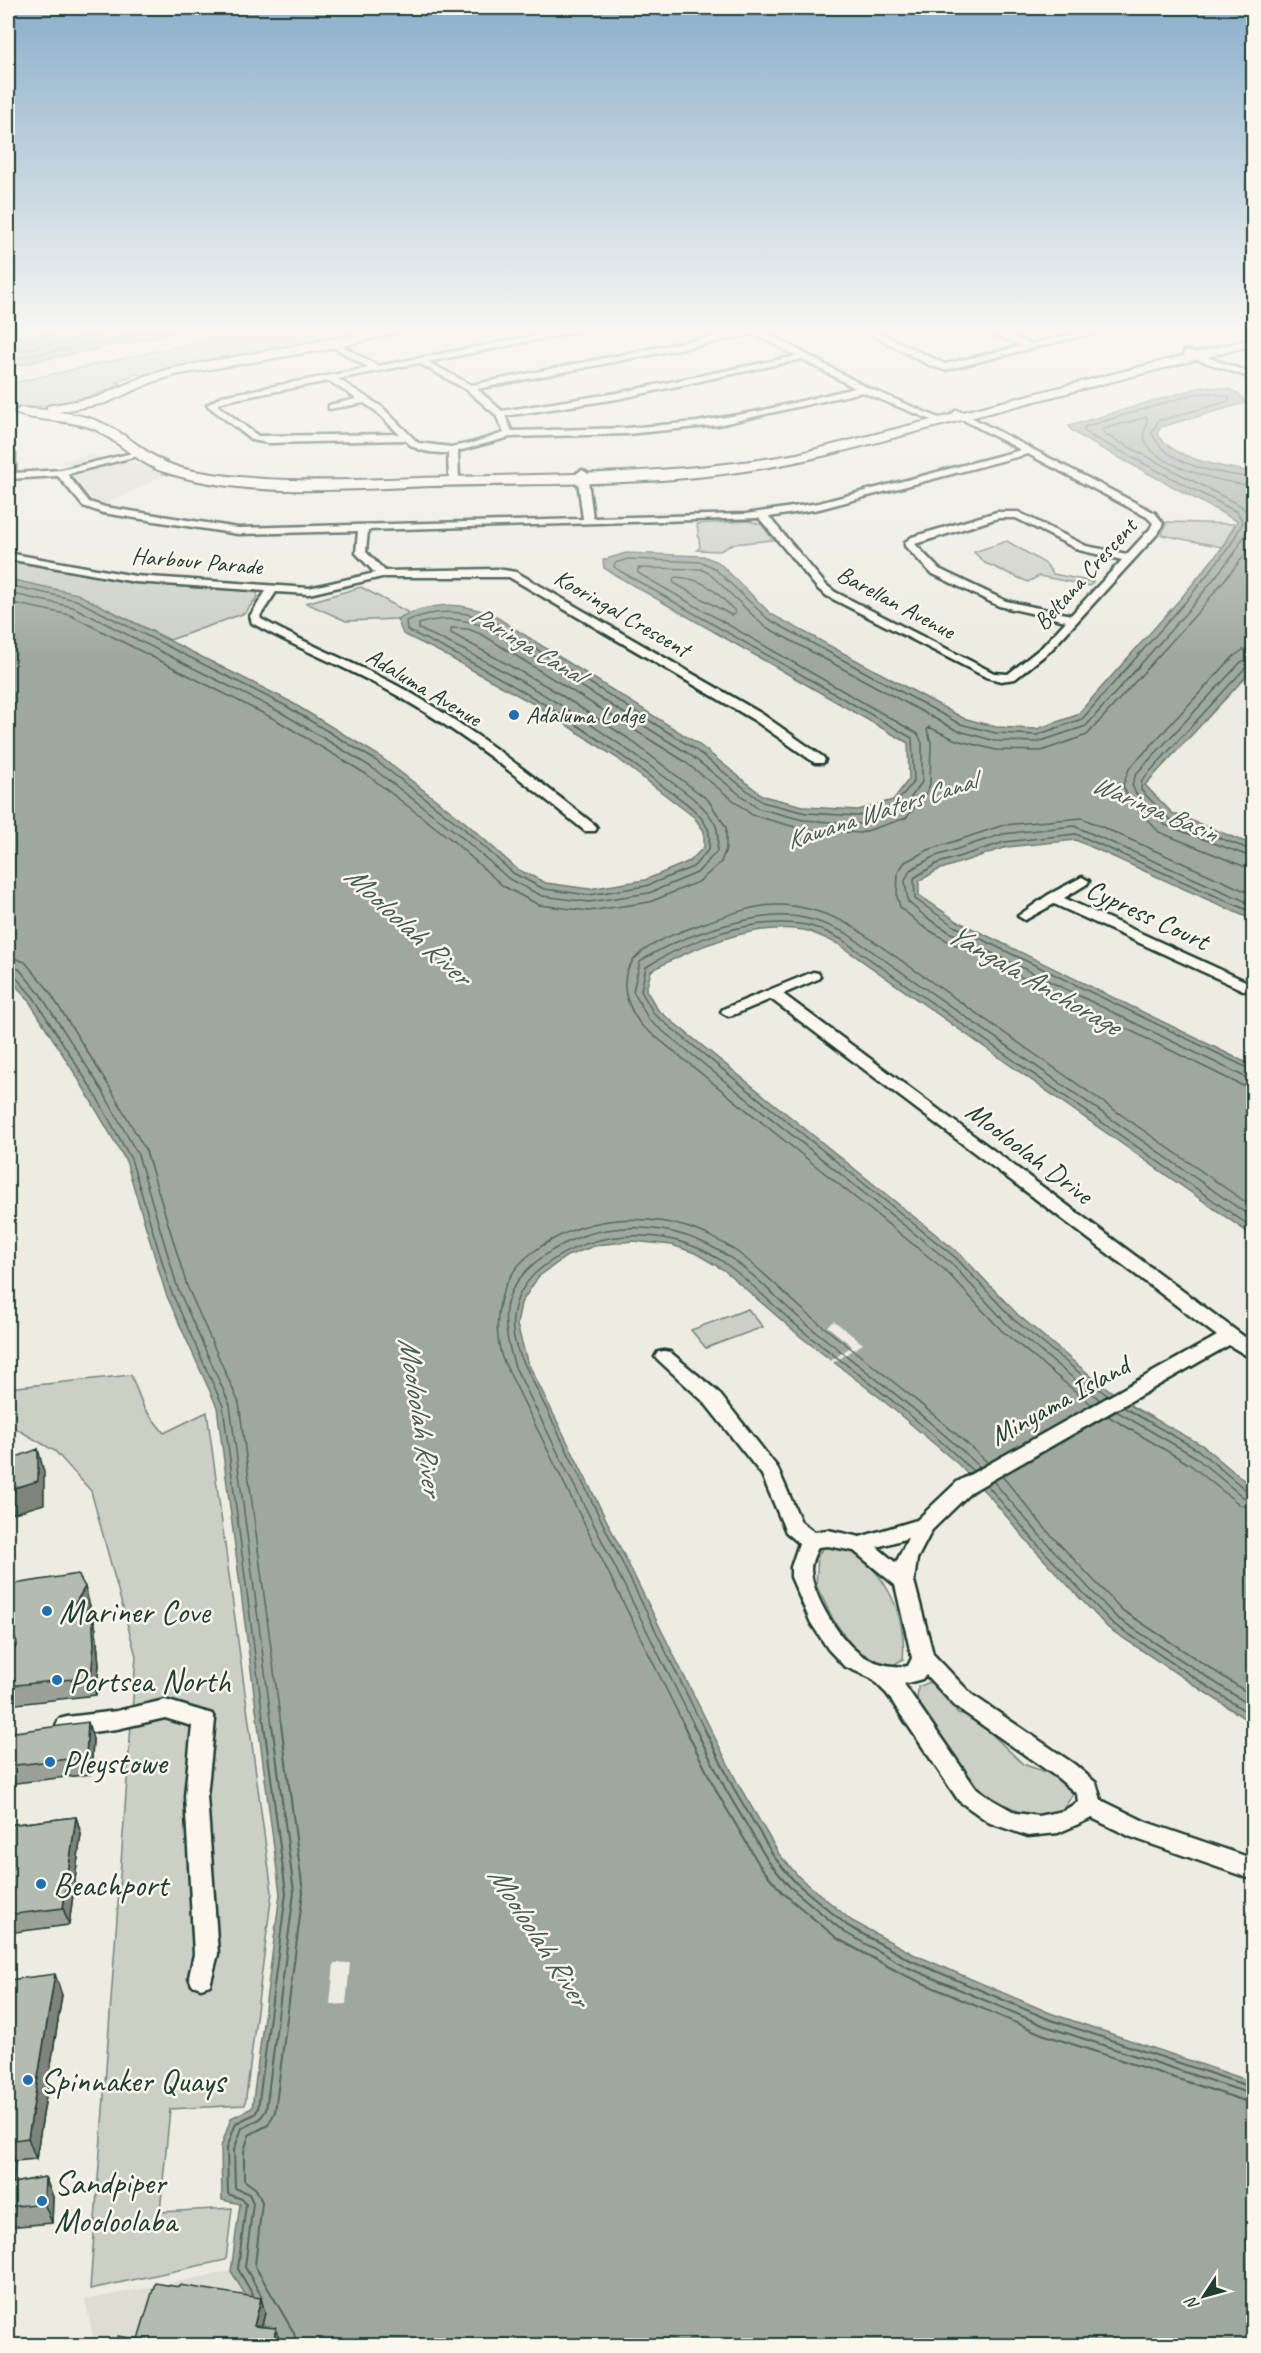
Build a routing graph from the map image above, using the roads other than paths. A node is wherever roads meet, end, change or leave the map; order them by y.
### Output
1 (118, 439) edge
2 (260, 439) edge
3 (323, 439) edge
4 (410, 439) edge
5 (493, 439) edge
6 (867, 439) edge
7 (1005, 439) edge
8 (8, 450) edge
9 (454, 451) junction
10 (1028, 451) junction
11 (138, 453) junction
12 (61, 473) junction
13 (9, 476) edge
14 (582, 476) junction
15 (454, 478) junction
16 (763, 516) junction
17 (588, 522) junction
18 (363, 528) junction
19 (8, 556) edge
20 (1129, 558) junction
21 (382, 574) junction
22 (273, 589) junction
23 (1073, 619) junction
24 (1000, 678) joint
25 (819, 760) dead end
26 (591, 828) dead end
27 (1082, 881) dead end
28 (1053, 898) junction
29 (1025, 916) dead end
30 (813, 976) dead end
31 (1254, 991) edge
32 (774, 994) junction
33 (728, 1012) dead end
34 (1231, 1336) junction
35 (1254, 1354) edge
36 (664, 1357) dead end
37 (924, 1525) junction
38 (810, 1540) junction
39 (860, 1545) junction
40 (904, 1581) junction
41 (923, 1658) junction
42 (878, 1671) junction
43 (40, 1729) edge
44 (1090, 1806) junction
45 (1254, 1870) edge
46 (201, 1977) dead end

1 - 11 main road
2 - 3 street
4 - 9 street
5 - 9 street
6 - 14 main road
7 - 10 street, Beltana Crescent
8 - 13 street
9 - 15 street
10 - 16 street
10 - 20 street, Beltana Crescent
11 - 12 street
11 - 15 main road
12 - 13 street
12 - 18 street
14 - 15 main road
14 - 17 street
16 - 17 street
16 - 24 street, Barellan Avenue
17 - 18 street
18 - 21 street
19 - 22 street, Harbour Parade
20 - 23 street, Beltana Crescent
20 - 23 street
21 - 22 street, Harbour Parade
21 - 25 street, Kooringal Crescent
22 - 26 street, Adaluma Avenue
23 - 24 street, Beltana Crescent
27 - 28 street, Cypress Court
28 - 29 street, Cypress Court
28 - 31 street, Cypress Court
30 - 32 street
32 - 33 street
32 - 34 street, Mooloolah Drive
34 - 35 street, Mooloolah Drive
34 - 37 street, Minyama Island
36 - 38 street
37 - 39 street, Minyama Island
37 - 40 street, Minyama Island
38 - 39 street, Minyama Island
38 - 42 street
39 - 40 street, Minyama Island
40 - 41 street, Minyama Island
41 - 42 street
41 - 44 street, Minyama Island
42 - 44 street
43 - 46 street
44 - 45 street

